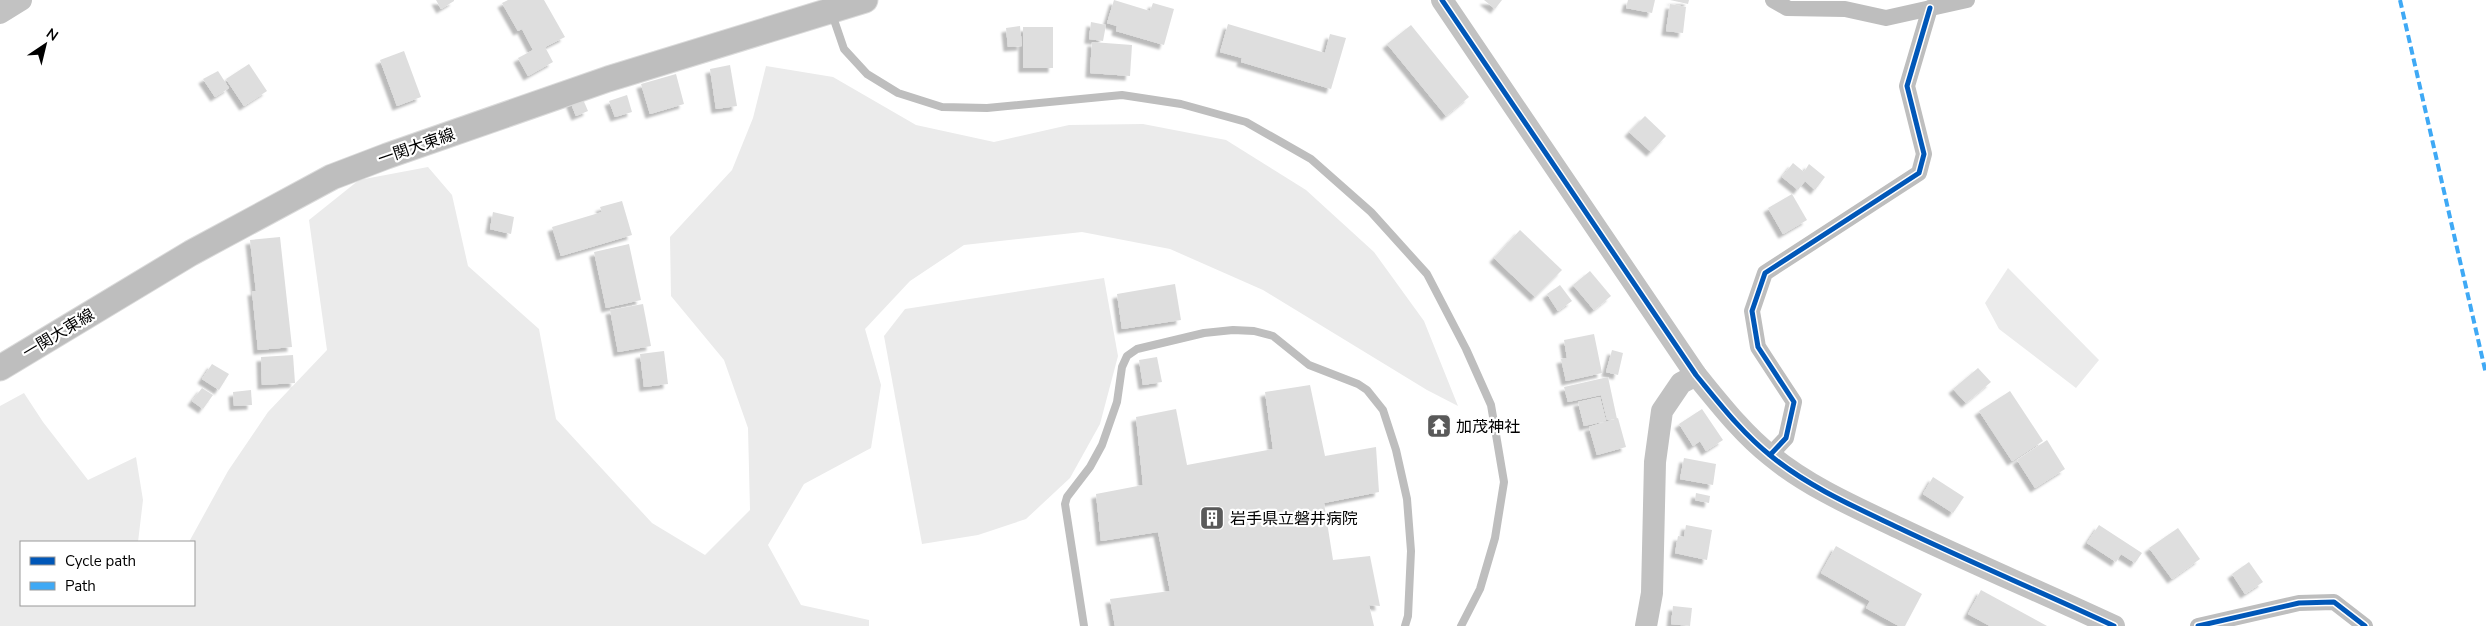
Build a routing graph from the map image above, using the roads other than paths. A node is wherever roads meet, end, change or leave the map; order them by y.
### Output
1 (21, 0) edge
2 (865, 0) edge
3 (1442, 0) edge
4 (1773, 0) edge
5 (1967, 0) edge
6 (1930, 8) junction
7 (831, 12) junction
8 (0, 13) edge
9 (0, 368) edge
10 (1696, 375) junction
11 (1770, 455) junction
12 (1084, 626) edge
13 (1405, 626) edge
14 (1461, 626) edge
15 (1646, 626) edge
16 (2114, 626) edge
17 (2198, 626) edge
18 (2365, 626) edge

1 - 8 street
2 - 7 main road, 一関大東線
3 - 10 street
4 - 6 street
5 - 6 street
6 - 11 street
7 - 9 main road, 一関大東線
7 - 14 lane
10 - 11 street
10 - 15 street
11 - 16 street
12 - 13 lane
17 - 18 street

